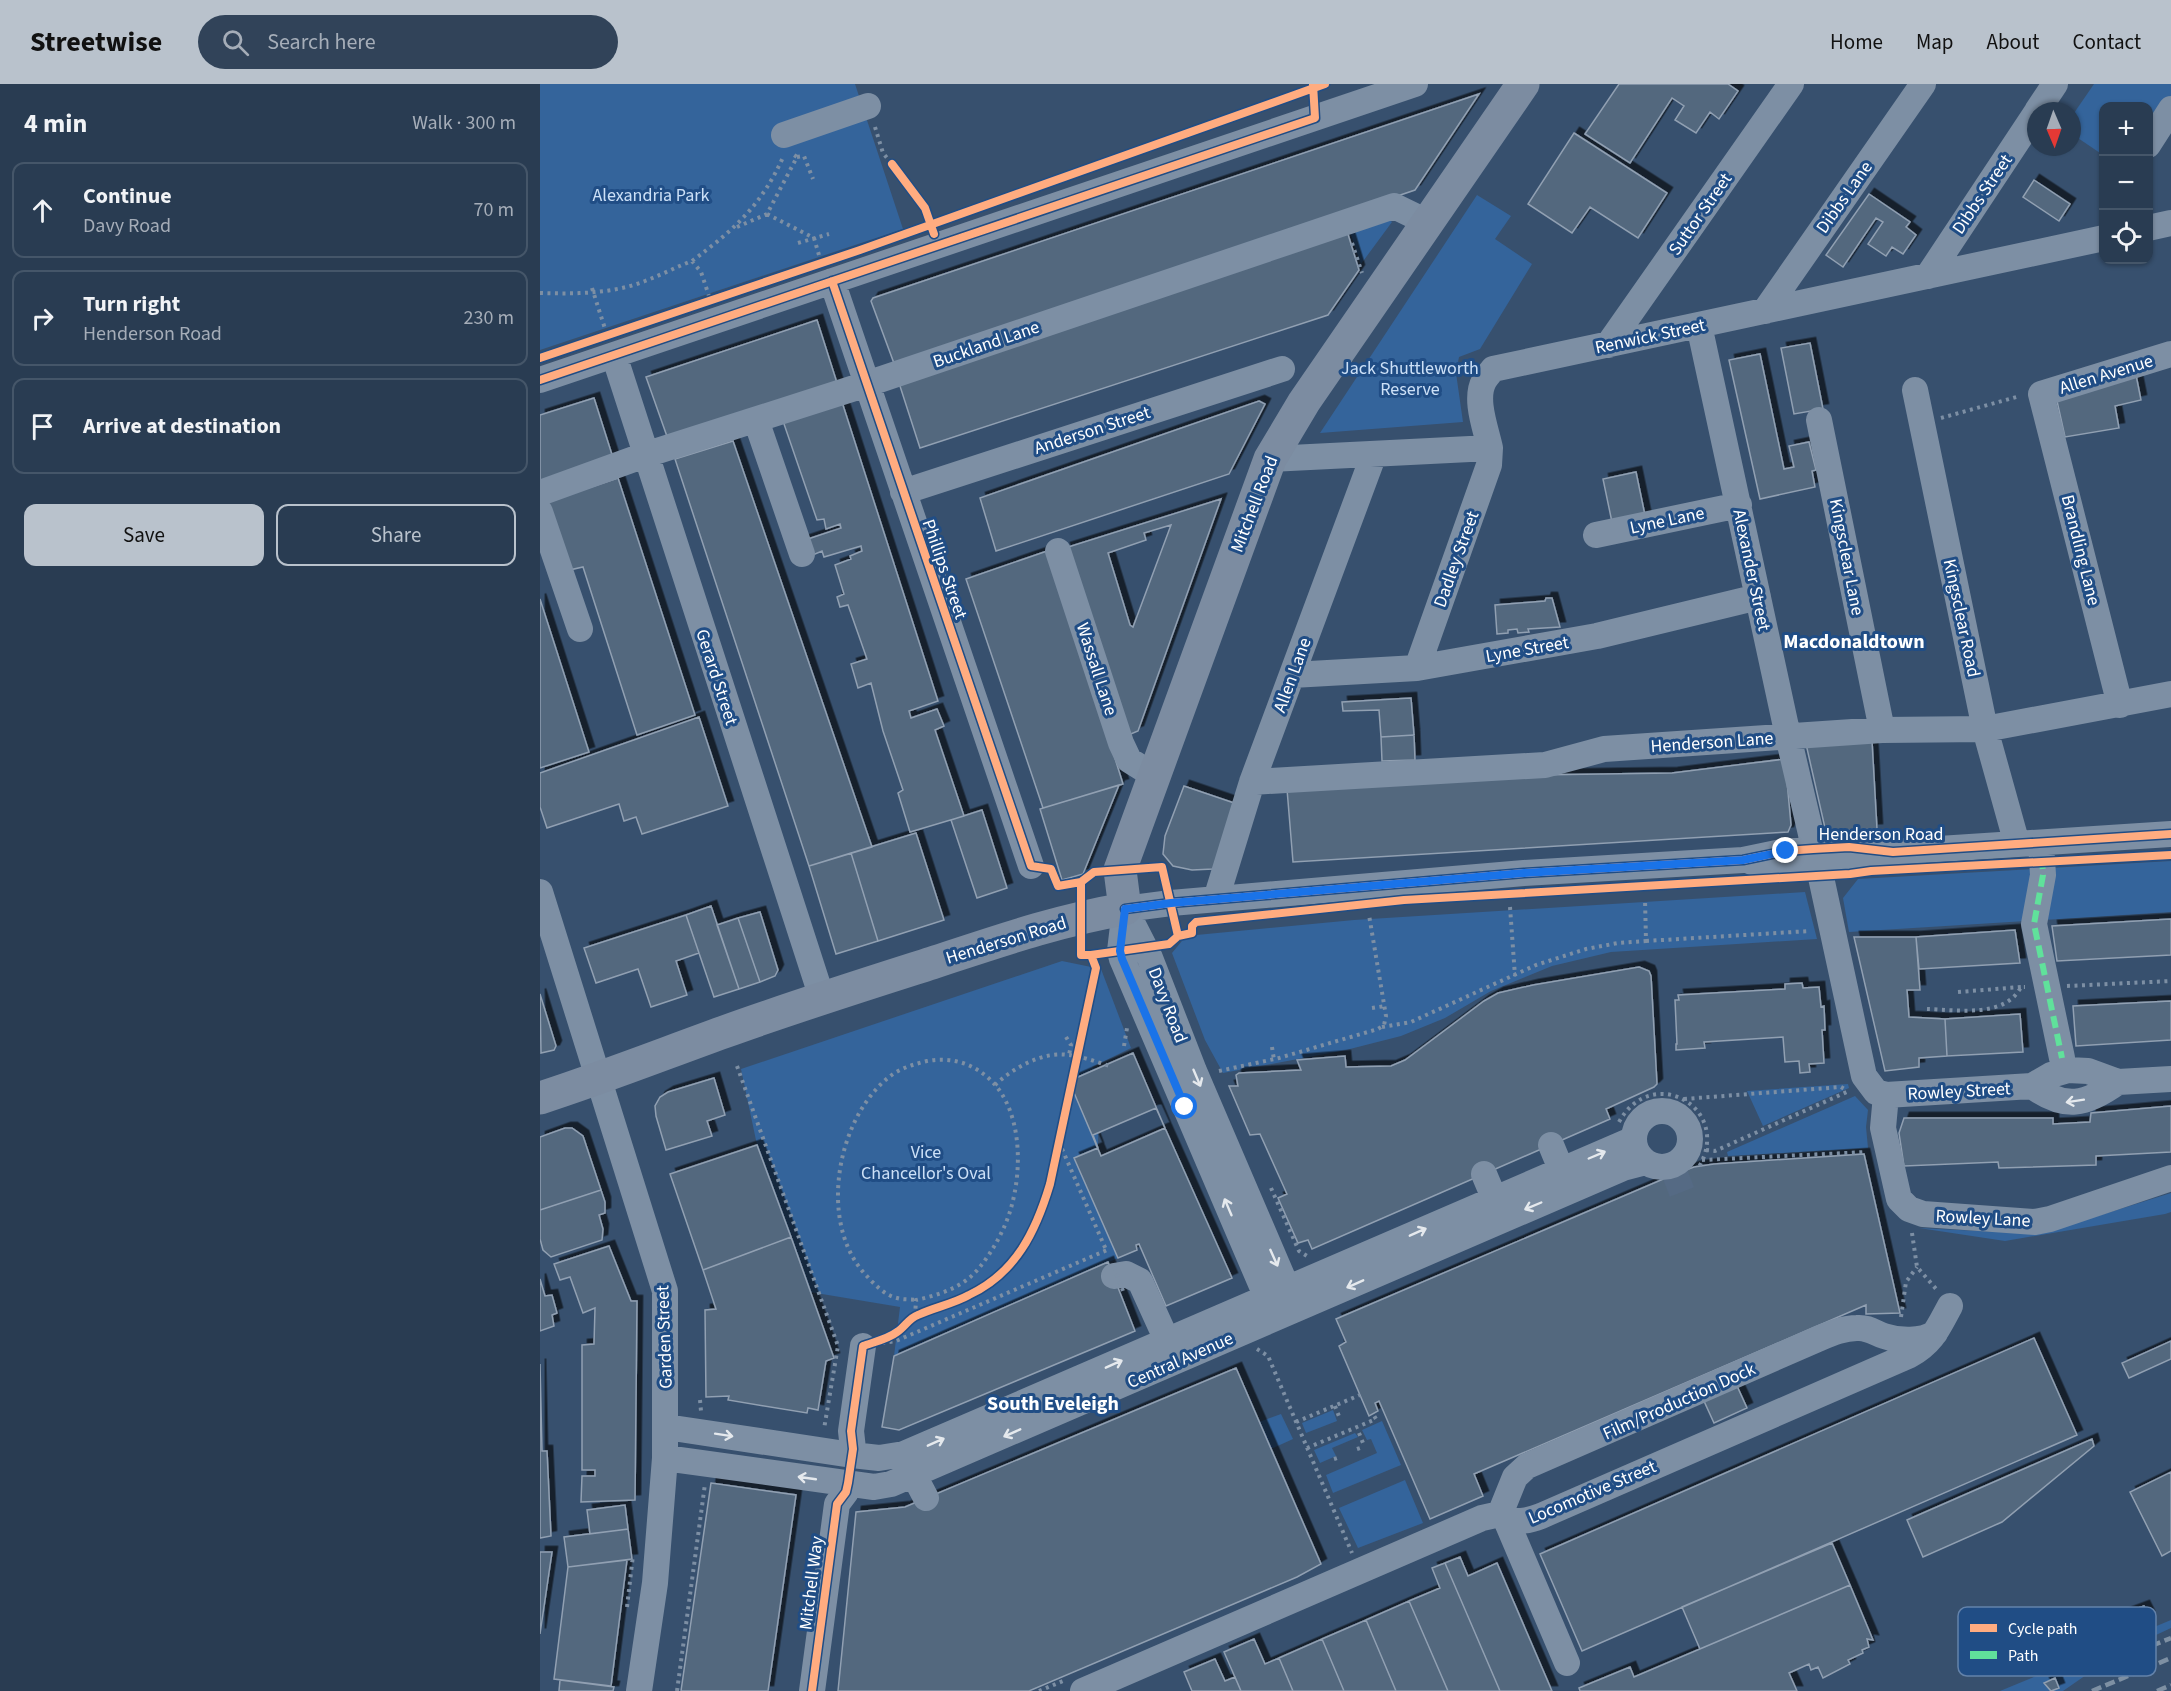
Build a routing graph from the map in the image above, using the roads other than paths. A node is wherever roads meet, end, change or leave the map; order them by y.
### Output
1 (1415, 84) edge
2 (1523, 84) edge
3 (1923, 84) edge
4 (2055, 84) edge
5 (1788, 85) edge
6 (2043, 102) edge
7 (868, 106) dead end
8 (2170, 111) edge
9 (2027, 127) edge
10 (784, 135) dead end
11 (2153, 137) edge
12 (1429, 223) junction
13 (2171, 223) edge
14 (2153, 227) edge
15 (2096, 239) edge
16 (828, 268) junction
17 (1928, 276) junction
18 (1765, 311) junction
19 (1699, 325) junction
20 (609, 341) junction
21 (1608, 345) junction
22 (2171, 354) edge
23 (1282, 369) dead end
24 (540, 380) edge
25 (867, 384) junction
26 (1915, 390) dead end
27 (2041, 394) joint
28 (756, 420) junction
29 (1819, 420) dead end
30 (1490, 448) junction
31 (1374, 454) junction
32 (645, 455) junction
33 (1270, 459) junction
34 (903, 492) junction
35 (540, 493) edge
36 (1739, 506) junction
37 (540, 512) edge
38 (1596, 535) dead end
39 (1058, 551) dead end
40 (802, 554) dead end
41 (1758, 597) junction
42 (580, 629) dead end
43 (1417, 668) junction
44 (1292, 675) junction
45 (2171, 694) edge
46 (2120, 705) junction
47 (1985, 729) junction
48 (1882, 730) junction
49 (1788, 736) junction
50 (1153, 775) junction
51 (1252, 782) junction
52 (2171, 834) edge
53 (2029, 843) junction
54 (1816, 858) junction
55 (1031, 866) dead end
56 (540, 892) edge
57 (1216, 899) junction
58 (1125, 909) junction
59 (822, 998) junction
60 (2062, 1058) dead end
61 (600, 1078) junction
62 (2171, 1079) edge
63 (1886, 1095) junction
64 (540, 1098) edge
65 (1626, 1131) junction
66 (1551, 1145) dead end
67 (1646, 1162) junction
68 (1484, 1174) dead end
69 (2171, 1178) edge
70 (1566, 1180) junction
71 (1499, 1209) junction
72 (1117, 1278) road end
73 (1282, 1304) junction
74 (1950, 1306) road end
75 (1935, 1333) junction
76 (863, 1346) road end
77 (1172, 1351) junction
78 (666, 1427) junction
79 (852, 1440) road end
80 (665, 1458) junction
81 (909, 1465) junction
82 (848, 1483) junction
83 (926, 1498) dead end
84 (1504, 1511) junction
85 (1567, 1663) dead end
86 (639, 1691) edge
87 (812, 1691) edge
88 (1083, 1691) edge

1 - 16 street
2 - 12 main road, Mitchell Road
3 - 18 street, Dibbs Lane
4 - 6 street, Dibbs Street
5 - 21 street, Suttor Street
7 - 10 street
8 - 11 street
9 - 17 street, Dibbs Street
12 - 25 street, Buckland Lane
12 - 33 main road, Mitchell Road
13 - 14 street
15 - 17 street, Renwick Street
16 - 20 street
16 - 25 street, Phillips Street
17 - 18 street, Renwick Street
18 - 19 street, Renwick Street
19 - 21 street, Renwick Street
19 - 36 street, Alexander Street
20 - 24 street
20 - 32 street, Gerard Street
21 - 30 street, Renwick Street
22 - 27 street, Allen Avenue
23 - 34 street, Anderson Street
25 - 28 street, Buckland Lane
25 - 34 street, Phillips Street
26 - 47 street, Kingsclear Road
27 - 46 street, Brandling Lane
28 - 32 street, Buckland Lane
28 - 40 street
29 - 48 street, Kingsclear Lane
30 - 31 street
30 - 43 street, Dadley Street
31 - 33 street
31 - 44 street, Allen Lane
32 - 35 street, Buckland Lane
32 - 59 street, Gerard Street
33 - 50 main road, Mitchell Road
34 - 55 street, Phillips Street
36 - 38 street, Lyne Lane
36 - 41 street, Alexander Street
37 - 42 street
39 - 50 street, Wassall Lane
41 - 43 street, Lyne Street
41 - 49 street, Alexander Street
43 - 44 street, Lyne Street
44 - 51 street, Allen Lane
45 - 46 street, Henderson Lane
46 - 47 street, Henderson Lane
47 - 48 street, Henderson Lane
47 - 53 street, Kingsclear Road
48 - 49 street, Henderson Lane
49 - 51 street, Henderson Lane
49 - 54 street, Alexander Street
50 - 58 main road, Mitchell Road
51 - 57 street, Allen Lane
52 - 53 street, Henderson Road
53 - 54 street, Henderson Road
53 - 60 street, Kingsclear Road
54 - 57 street, Henderson Road
54 - 63 street, Alexander Street
56 - 61 street, Garden Street
57 - 58 street, Henderson Road
58 - 59 main road, Henderson Road
58 - 73 street, Davy Road
59 - 61 main road, Henderson Road
61 - 64 main road, Henderson Road
61 - 78 street, Garden Street
62 - 63 street, Rowley Street
63 - 69 street, Rowley Lane
65 - 67 street
65 - 67 street
70 -> 65 street, Central Avenue
66 - 70 street
67 - 70 street, Central Avenue
68 - 71 street
70 - 71 street, Central Avenue
71 - 73 street, Central Avenue
72 - 77 street
73 - 77 street, Central Avenue
74 - 75 street, Locomotive Street
75 - 84 street, Locomotive Street
75 - 84 street, Film/Production Dock
76 - 79 street
77 - 81 street, Central Avenue
78 - 80 street, Garden Street
78 -> 81 street, Central Avenue
82 -> 80 street, Central Avenue
80 - 86 street, Garden Street
81 - 82 street, Central Avenue
81 - 83 street
82 - 87 street, Mitchell Way
84 - 85 street
84 - 88 street, Locomotive Street

